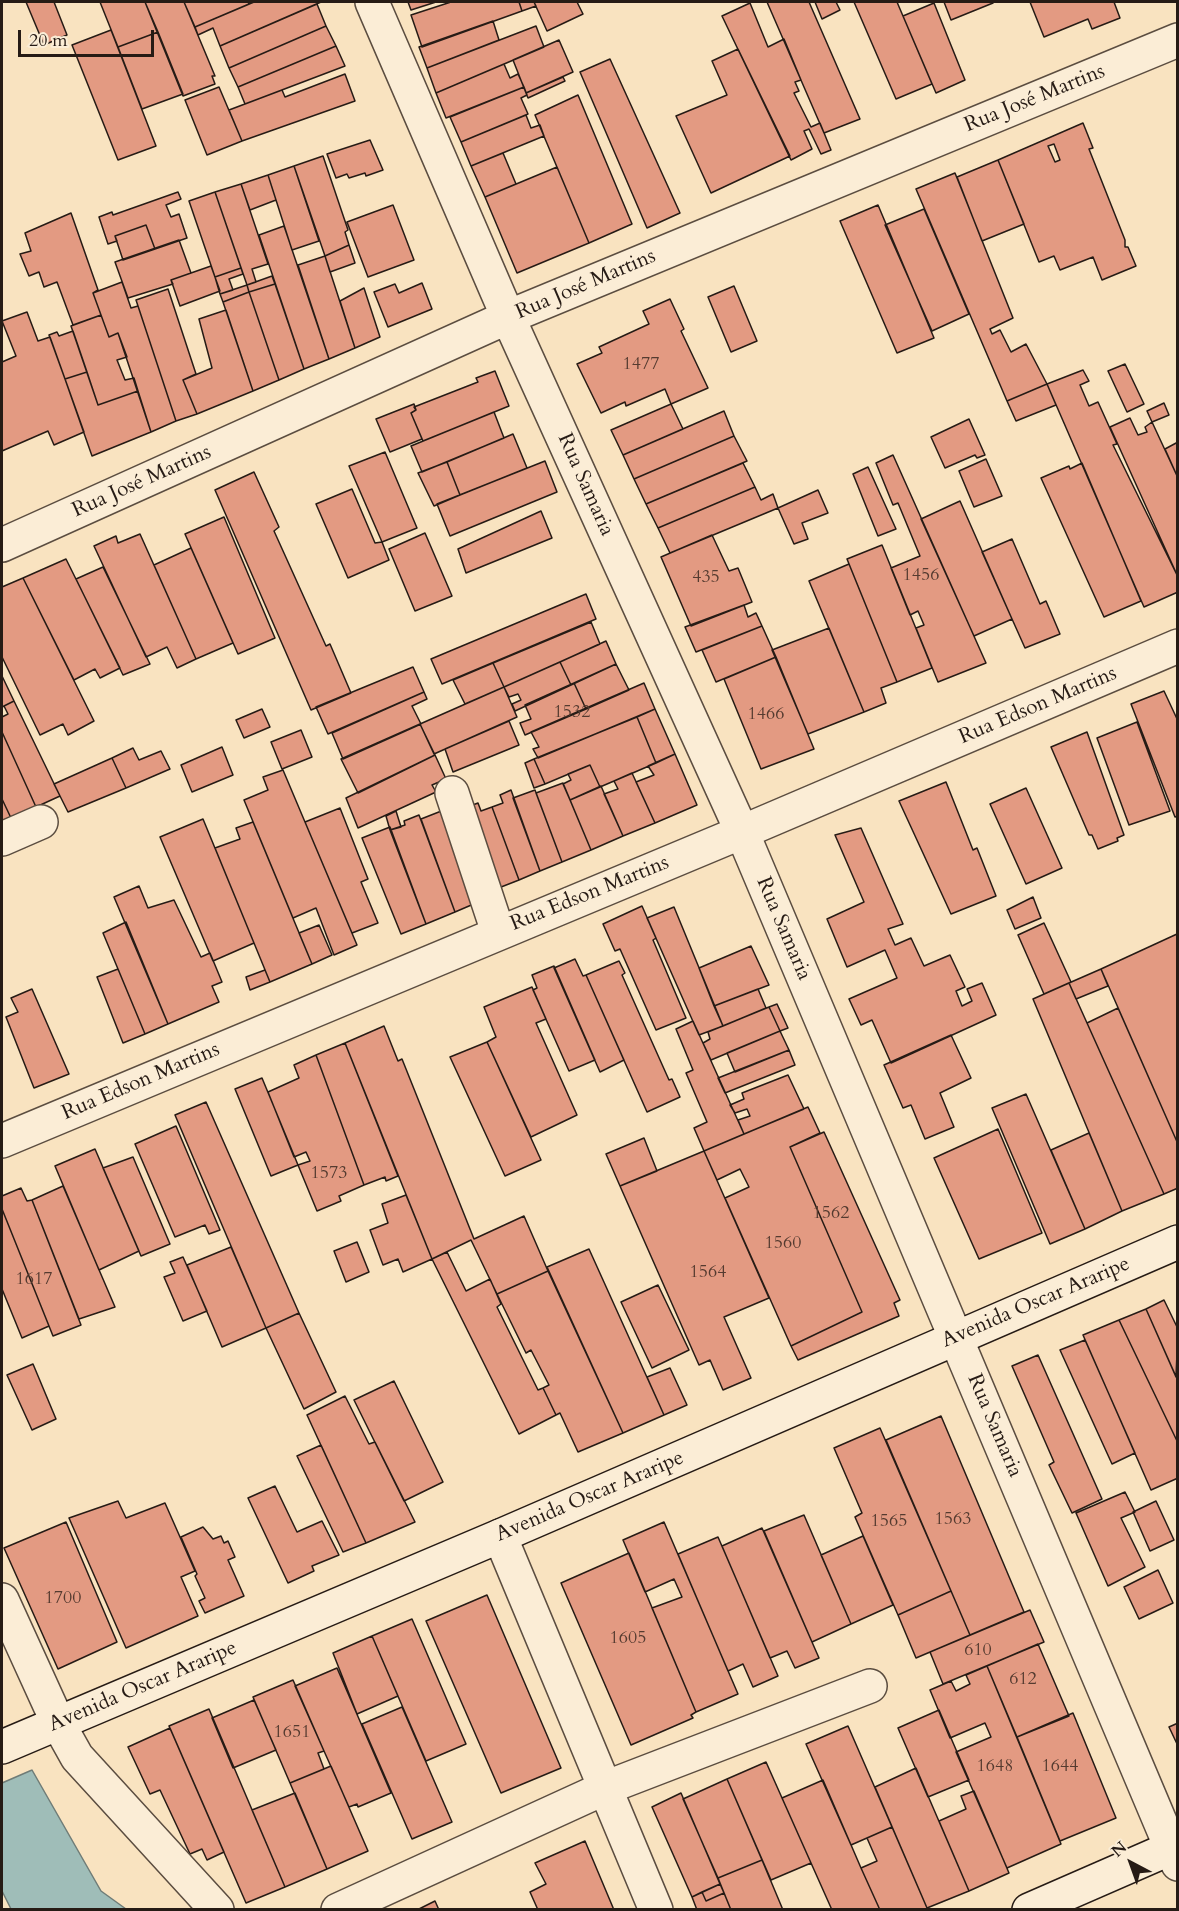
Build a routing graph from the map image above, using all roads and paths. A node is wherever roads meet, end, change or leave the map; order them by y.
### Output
1 (372, 2) edge
2 (1178, 40) edge
3 (508, 317) junction
4 (2, 545) edge
5 (1178, 646) edge
6 (452, 793) dead end
7 (41, 822) dead end
8 (742, 832) junction
9 (2, 839) edge
10 (498, 932) junction
11 (2, 1141) edge
12 (1178, 1242) edge
13 (957, 1337) junction
14 (500, 1536) junction
15 (2, 1600) edge
16 (870, 1686) dead end
17 (57, 1723) junction
18 (2, 1747) edge
19 (605, 1788) junction
20 (1175, 1852) edge
21 (217, 1910) edge
22 (338, 1910) edge
23 (656, 1910) edge
24 (1029, 1910) edge

1 - 3 street, Rua Samaria
2 - 3 street, Rua José Martins
3 - 4 street, Rua José Martins
3 - 8 street, Rua Samaria
5 - 8 street, Rua Edson Martins
6 - 10 street
7 - 9 street
8 - 10 street, Rua Edson Martins
8 - 13 street, Rua Samaria
10 - 11 street, Rua Edson Martins
12 - 13 street, Avenida Oscar Araripe
13 - 14 street, Avenida Oscar Araripe
13 - 20 street, Rua Samaria
14 - 17 street, Avenida Oscar Araripe
14 - 19 street
15 - 17 street
16 - 19 street
17 - 18 street, Avenida Oscar Araripe
17 - 21 street
19 - 22 street
19 - 23 street
20 - 24 street

